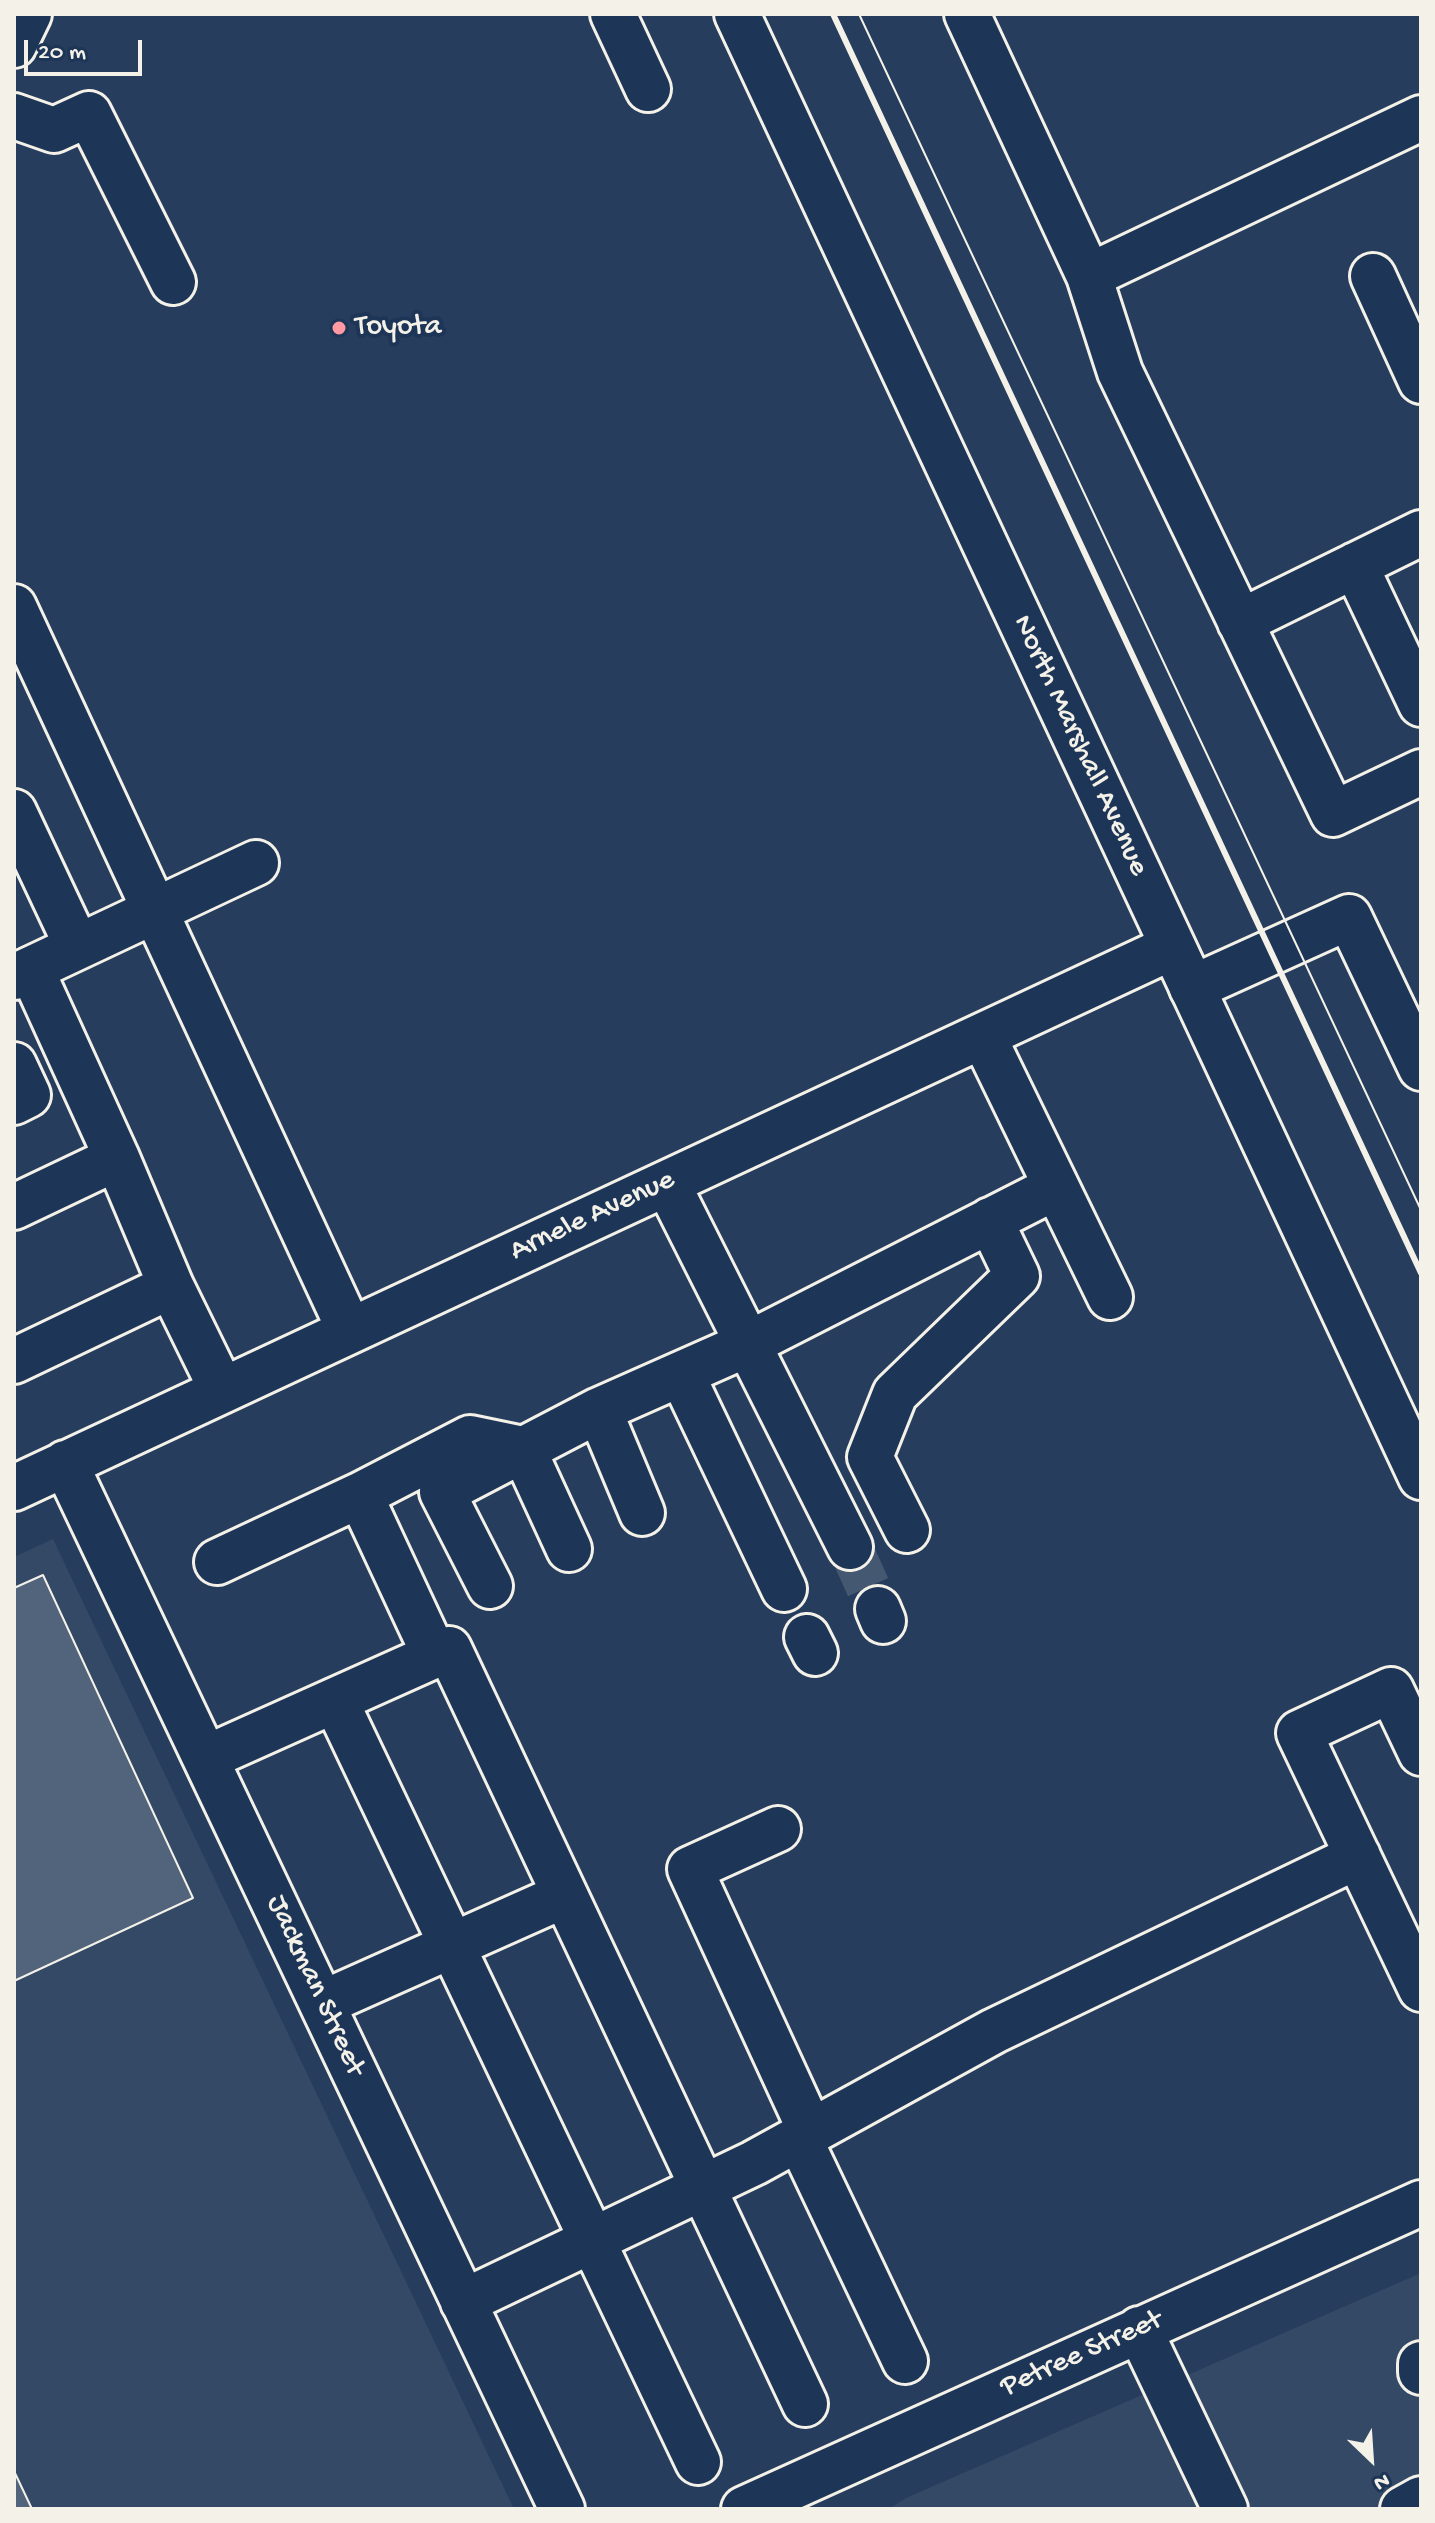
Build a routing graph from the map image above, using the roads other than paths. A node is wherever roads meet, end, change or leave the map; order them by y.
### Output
1 (29, 14) edge
2 (613, 14) edge
3 (737, 14) edge
4 (967, 14) edge
5 (14, 45) edge
6 (648, 89) dead end
7 (14, 116) edge
8 (1421, 118) edge
9 (1089, 276) junction
10 (1373, 276) dead end
11 (173, 282) dead end
12 (1421, 381) edge
13 (1421, 533) edge
14 (1355, 565) junction
15 (14, 607) edge
16 (1240, 622) junction
17 (1421, 704) edge
18 (1421, 772) edge
19 (14, 812) edge
20 (256, 863) dead end
21 (154, 909) junction
22 (77, 946) junction
23 (1172, 947) junction
24 (23, 973) edge
25 (1192, 988) junction
26 (983, 1036) junction
27 (14, 1065) edge
28 (1421, 1068) edge
29 (14, 1102) edge
30 (117, 1158) junction
31 (667, 1183) junction
32 (1056, 1187) junction
33 (14, 1207) edge
34 (990, 1220) junction
35 (171, 1286) junction
36 (1110, 1297) dead end
37 (350, 1331) junction
38 (748, 1344) junction
39 (14, 1361) edge
40 (682, 1375) junction
41 (222, 1390) junction
42 (599, 1410) junction
43 (523, 1449) junction
44 (65, 1463) junction
45 (1421, 1477) edge
46 (14, 1488) edge
47 (360, 1495) junction
48 (642, 1513) dead end
49 (907, 1530) dead end
50 (850, 1547) tunnel mouth
51 (569, 1549) dead end
52 (217, 1562) dead end
53 (490, 1586) dead end
54 (784, 1589) dead end
55 (435, 1656) junction
56 (335, 1700) junction
57 (1421, 1753) edge
58 (206, 1758) junction
59 (778, 1829) dead end
60 (1358, 1856) junction
61 (565, 1895) junction
62 (451, 1946) junction
63 (1421, 1989) edge
64 (323, 2003) junction
65 (805, 2135) junction
66 (703, 2187) junction
67 (1421, 2203) edge
68 (591, 2241) junction
69 (463, 2302) junction
70 (1139, 2329) junction
71 (905, 2361) dead end
72 (1421, 2364) edge
73 (1421, 2372) edge
74 (805, 2404) dead end
75 (698, 2462) dead end
76 (1421, 2499) edge
77 (562, 2509) edge
78 (744, 2509) edge
79 (1225, 2509) edge
80 (1403, 2509) edge

1 - 5 street
2 - 6 street
3 - 23 street, North Marshall Avenue
4 - 9 street
7 - 11 street
8 - 9 street
9 - 16 street
10 - 12 street
13 - 14 street
14 - 16 street
14 - 17 street
15 - 21 street
16 - 18 street
19 - 22 street
20 - 21 street
21 - 22 street
21 - 37 street
22 - 24 street
23 - 25 street, North Marshall Avenue
23 - 26 street, Arnele Avenue
24 - 30 street
25 - 28 street
25 - 45 street, North Marshall Avenue
26 - 31 street, Arnele Avenue
26 - 32 street
27 - 29 street
30 - 33 street
30 - 35 street
31 - 37 street, Arnele Avenue
31 - 38 street
32 - 34 street
32 - 36 street
34 - 38 street
34 - 49 street
35 - 39 street
35 - 41 street
37 - 41 street, Arnele Avenue
38 - 40 street
38 - 50 street
40 - 42 street
40 - 54 street
41 - 44 street, Arnele Avenue
42 - 43 street
42 - 48 street
43 - 47 street
43 - 51 street
43 - 53 street
44 - 46 street, Arnele Avenue
44 - 58 street, Jackman Street
47 - 52 street
47 - 55 street
55 - 56 street
55 - 61 street
56 - 58 street
56 - 62 street
57 - 60 street
58 - 64 street, Jackman Street
59 - 65 street
60 - 63 street
60 - 65 street
61 - 62 street
61 - 66 street
62 - 64 street
62 - 68 street
64 - 69 street, Jackman Street
65 - 66 street
65 - 71 street
66 - 68 street
66 - 74 street
67 - 70 street, Petree Street
68 - 69 street
68 - 75 street
69 - 77 street, Jackman Street
70 - 78 street, Petree Street
70 - 79 street
72 - 73 street
76 - 80 street

